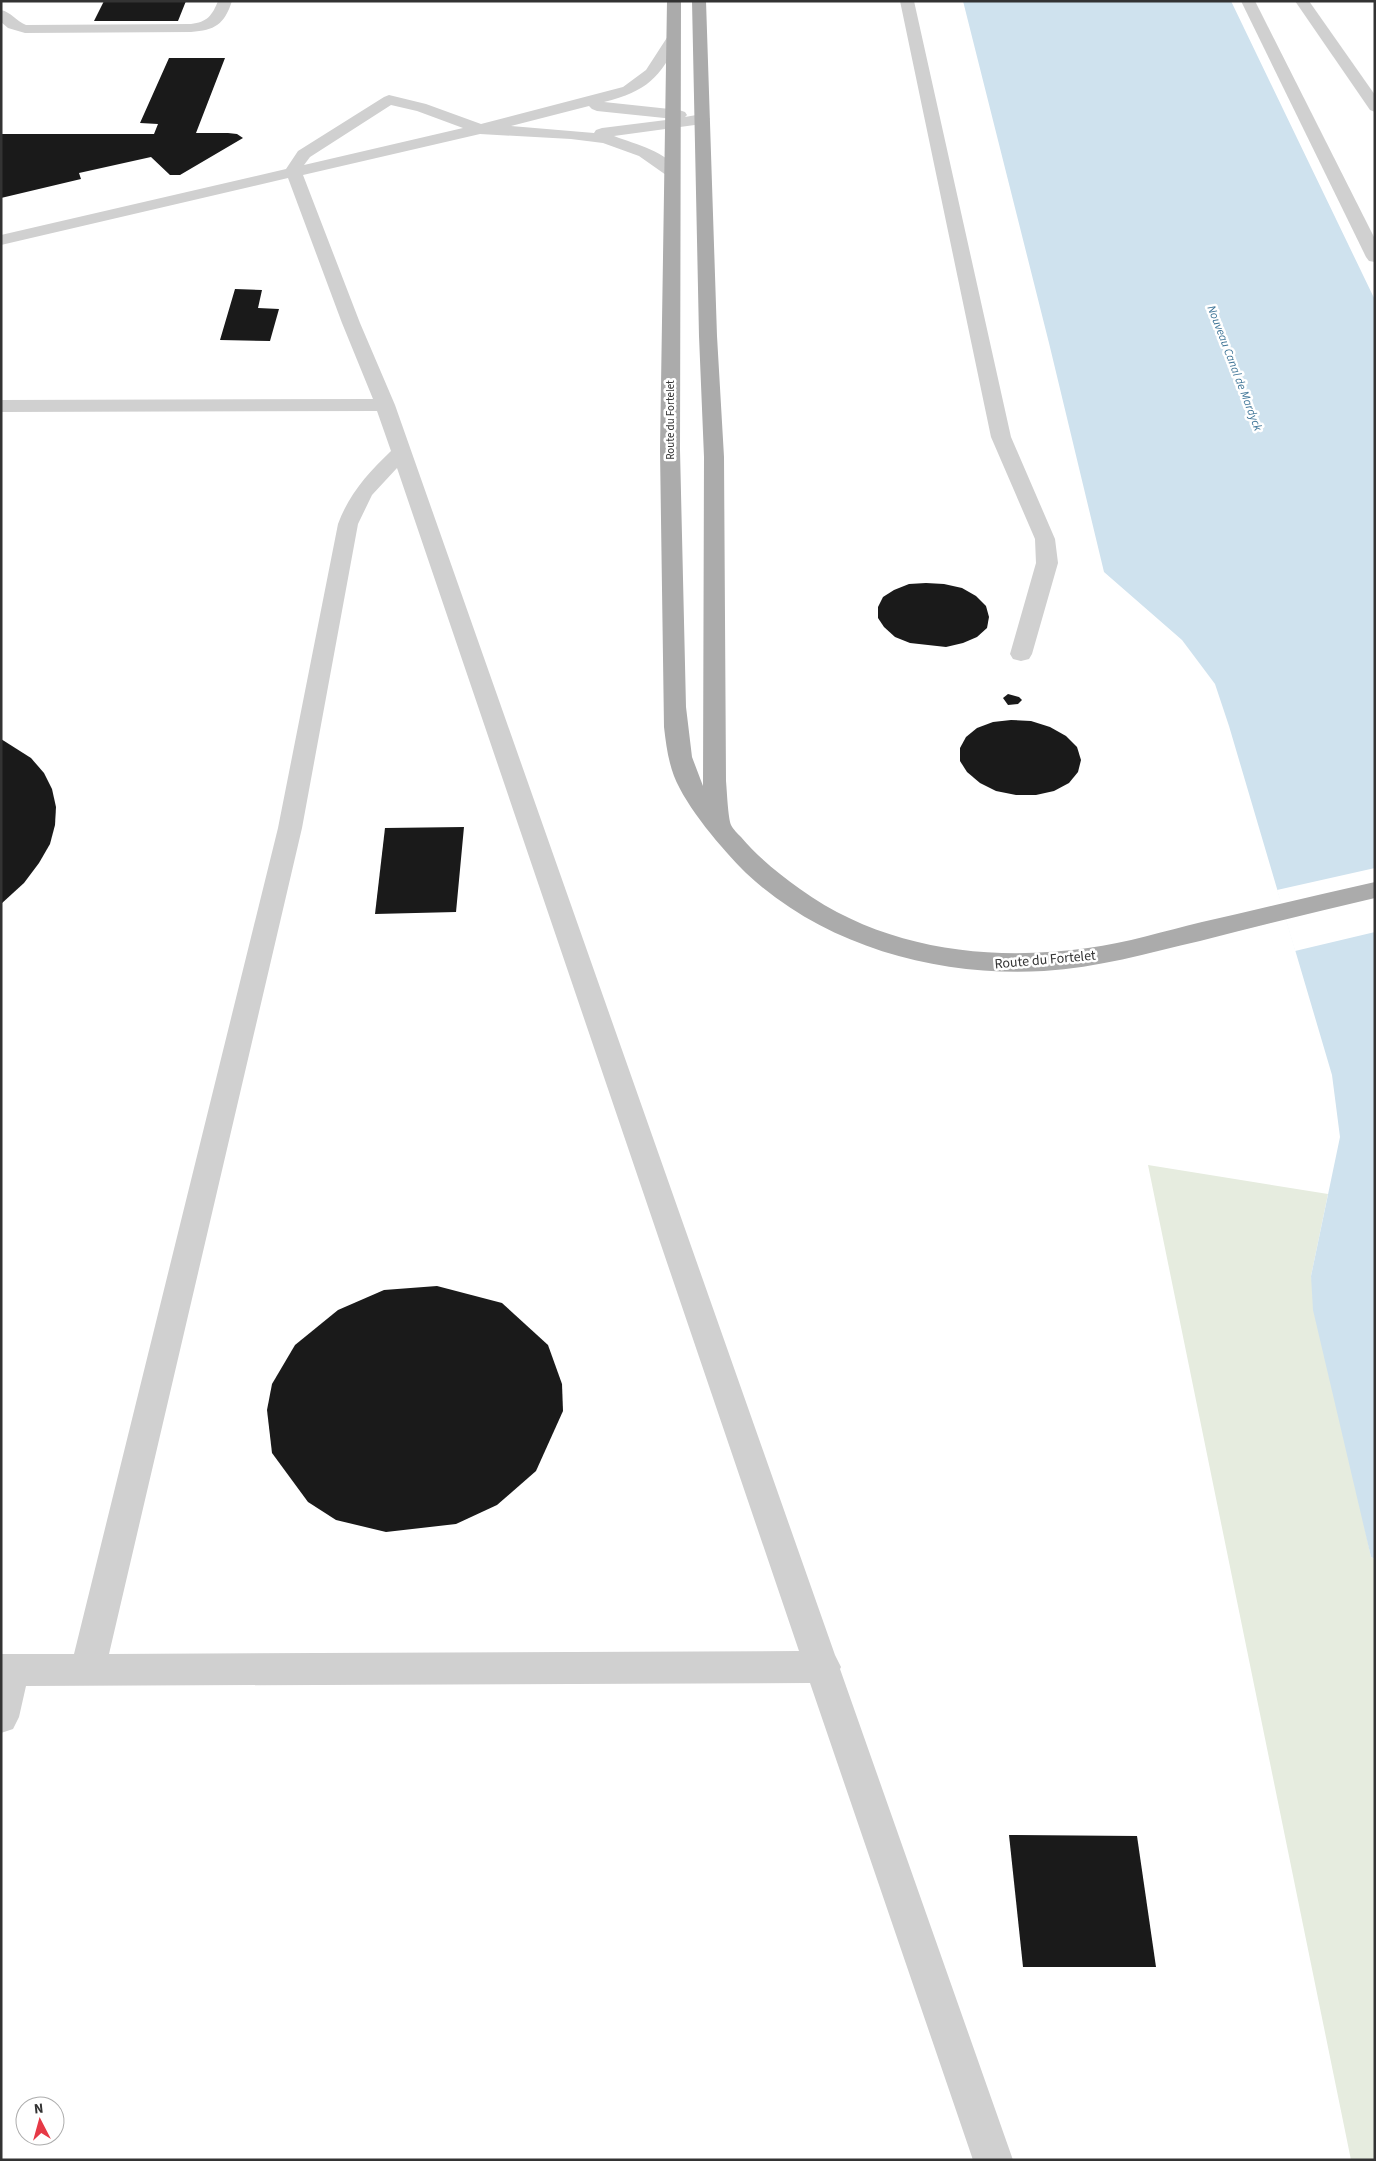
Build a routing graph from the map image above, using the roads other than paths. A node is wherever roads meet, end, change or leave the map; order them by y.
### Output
1 (226, 1) edge
2 (674, 1) edge
3 (699, 1) edge
4 (907, 1) edge
5 (1248, 1) edge
6 (1302, 1) edge
7 (1, 14) edge
8 (673, 39) junction
9 (570, 106) junction
10 (1375, 107) edge
11 (672, 119) junction
12 (702, 119) junction
13 (480, 130) junction
14 (570, 134) junction
15 (294, 172) junction
16 (672, 172) junction
17 (1, 240) edge
18 (1375, 258) edge
19 (385, 405) junction
20 (1, 406) edge
21 (401, 453) junction
22 (1021, 654) dead end
23 (720, 828) junction
24 (1375, 890) edge
25 (824, 1667) junction
26 (88, 1669) junction
27 (7, 1670) edge
28 (1, 1717) edge
29 (994, 2160) edge

1 - 7 lane
2 - 8 main road, Route du Fortelet
3 - 12 main road
4 - 22 lane
5 - 18 lane
6 - 10 lane
8 - 9 lane
8 - 11 main road, Route du Fortelet
9 - 11 lane
9 - 13 lane
11 - 12 lane
11 - 14 lane
11 - 16 main road, Route du Fortelet
12 - 23 main road
13 - 14 lane
13 - 15 lane
13 - 15 lane
14 - 16 lane
15 - 17 lane
15 - 19 lane
16 - 23 main road, Route du Fortelet
19 - 20 lane
19 - 21 lane
21 - 25 lane
21 - 26 lane
23 - 24 main road, Route du Fortelet
25 - 26 lane
25 - 29 lane
26 - 27 lane
27 - 28 lane

